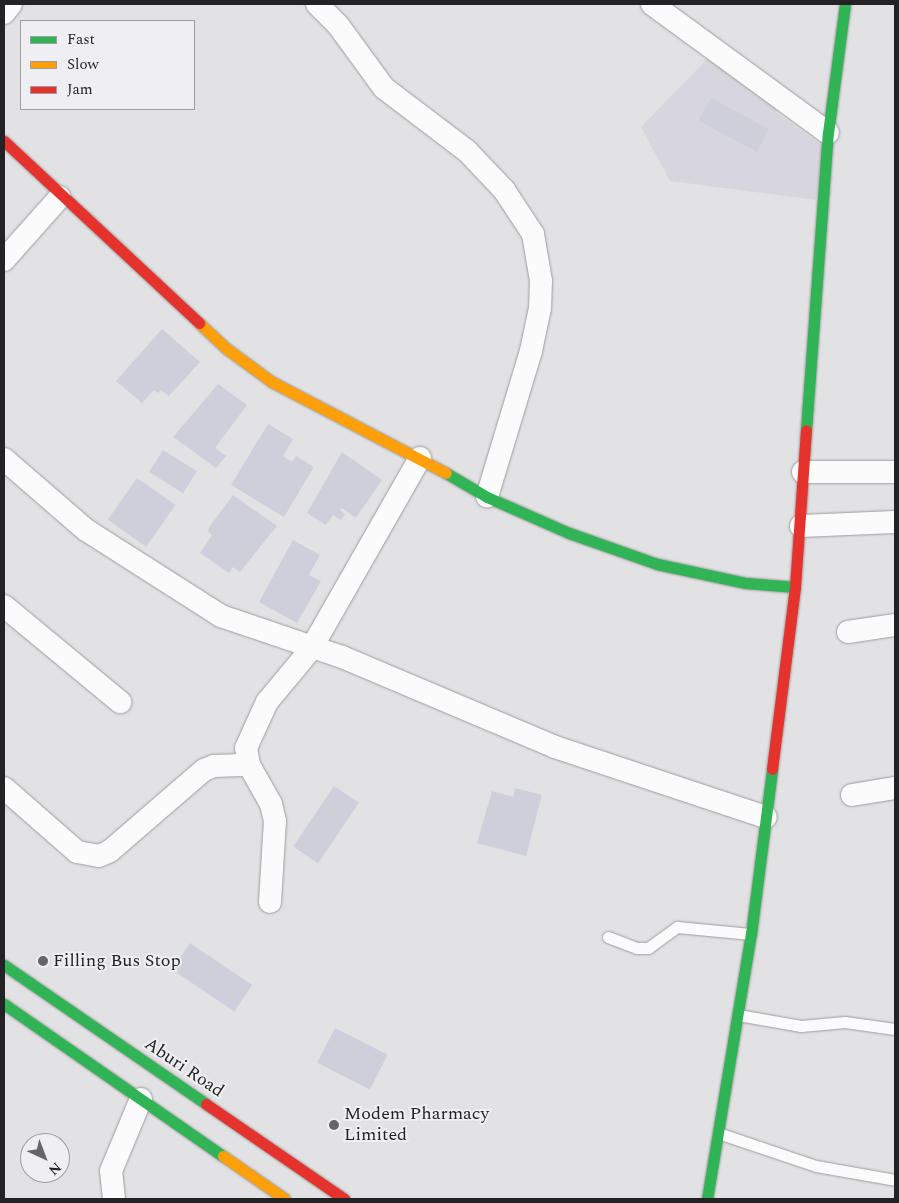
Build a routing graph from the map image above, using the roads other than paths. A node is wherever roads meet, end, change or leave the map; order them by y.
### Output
1 (11, 4) edge
2 (317, 4) edge
3 (652, 4) edge
4 (845, 4) edge
5 (4, 13) edge
6 (828, 133) junction
7 (4, 141) edge
8 (60, 197) junction
9 (4, 260) edge
10 (420, 458) junction
11 (4, 459) edge
12 (803, 472) junction
13 (895, 472) edge
14 (486, 497) junction
15 (895, 522) edge
16 (801, 526) junction
17 (795, 587) junction
18 (4, 606) edge
19 (895, 625) edge
20 (848, 632) dead end
21 (311, 649) junction
22 (120, 702) dead end
23 (249, 766) junction
24 (4, 788) edge
25 (895, 788) edge
26 (852, 794) dead end
27 (766, 817) junction
28 (270, 902) dead end
29 (751, 934) junction
30 (608, 937) dead end
31 (4, 965) edge
32 (4, 1004) edge
33 (738, 1015) junction
34 (895, 1029) edge
35 (141, 1099) junction
36 (718, 1134) junction
37 (895, 1180) edge
38 (114, 1199) edge
39 (286, 1199) edge
40 (344, 1199) edge
41 (707, 1199) edge

1 - 5 street
2 - 14 street
3 - 6 street
4 - 6 main road
6 - 12 main road
7 - 8 main road
8 - 9 street
8 - 10 main road
10 - 14 main road
10 - 21 street
11 - 21 street
12 - 13 street
12 - 16 main road
14 - 17 main road
15 - 16 street
16 - 17 main road
17 - 27 main road
18 - 22 street
19 - 20 street
21 - 23 street
21 - 27 street
23 - 24 street
23 - 28 street
25 - 26 street
27 - 29 main road
29 - 30 lane
29 - 33 main road
31 - 40 main road, Aburi Road
32 - 35 main road
33 - 34 lane
33 - 36 main road
35 - 38 street
35 - 39 main road
36 - 37 lane
36 - 41 main road

